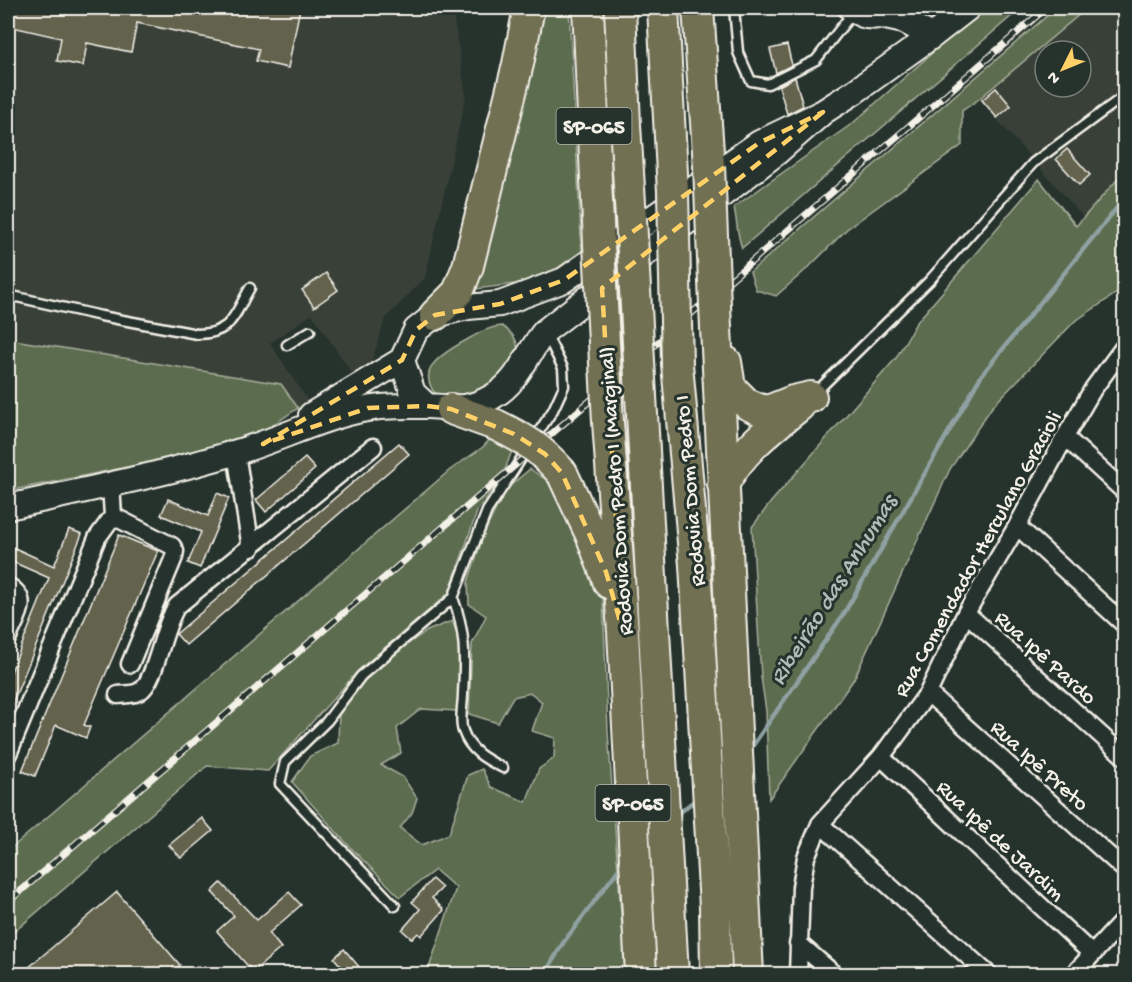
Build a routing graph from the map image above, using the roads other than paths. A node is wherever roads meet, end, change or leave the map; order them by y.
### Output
1 (529, 8) edge
2 (588, 8) edge
3 (620, 8) edge
4 (663, 8) edge
5 (698, 8) edge
6 (713, 8) edge
7 (734, 8) edge
8 (853, 9) edge
9 (959, 9) edge
10 (888, 12) edge
11 (932, 36) junction
12 (1125, 96) edge
13 (823, 112) junction
14 (705, 120) junction
15 (250, 288) dead end
16 (8, 295) edge
17 (435, 315) junction
18 (716, 328) junction
19 (310, 331) dead end
20 (539, 339) junction
21 (287, 345) dead end
22 (1123, 352) edge
23 (402, 360) junction
24 (811, 397) junction
25 (439, 407) junction
26 (333, 412) junction
27 (1065, 437) junction
28 (373, 447) dead end
29 (236, 453) junction
30 (111, 484) junction
31 (723, 485) junction
32 (1125, 491) edge
33 (8, 507) edge
34 (113, 516) junction
35 (1017, 526) junction
36 (251, 548) junction
37 (8, 586) edge
38 (453, 598) junction
39 (966, 613) junction
40 (1125, 624) edge
41 (623, 632) junction
42 (8, 637) edge
43 (130, 664) dead end
44 (928, 693) junction
45 (118, 694) dead end
46 (8, 754) edge
47 (1125, 756) edge
48 (881, 757) junction
49 (503, 768) dead end
50 (820, 824) junction
51 (1125, 869) edge
52 (395, 906) dead end
53 (1125, 920) edge
54 (798, 943) junction
55 (1092, 954) junction
56 (641, 975) edge
57 (673, 975) edge
58 (716, 975) edge
59 (748, 975) edge
60 (798, 975) edge
61 (834, 975) edge
62 (988, 975) edge
63 (1074, 975) edge

1 - 17 highway
2 - 41 highway, Rodovia Dom Pedro I (Marginal) / SP-065, bridge
3 - 57 highway, Rodovia Dom Pedro I / SP-065, bridge
4 - 58 highway, Rodovia Dom Pedro I, bridge
5 - 14 highway
6 - 14 highway
7 - 8 lane
8 - 10 street
9 - 11 street
10 - 11 street
11 - 13 street
12 - 24 lane
13 - 17 street
13 - 20 street
14 - 18 highway, bridge
15 - 16 lane
17 - 23 street
18 - 24 highway
18 - 31 highway
19 - 21 lane
20 - 25 street
20 - 38 lane
22 - 27 street, Rua Comendador Herculano Gracioli
23 - 25 street
23 - 26 street
24 - 31 highway
25 - 26 street
25 - 41 highway, bridge
26 - 29 street
27 - 32 street
27 - 35 street, Rua Comendador Herculano Gracioli
28 - 36 street
29 - 30 street
29 - 36 street
30 - 33 street
30 - 34 street
31 - 59 highway
34 - 43 street
34 - 46 street
35 - 39 street, Rua Comendador Herculano Gracioli
35 - 40 street
36 - 45 street
37 - 42 street
38 - 49 lane
38 - 52 lane
39 - 44 street, Rua Comendador Herculano Gracioli
39 - 47 street, Rua Ipê Pardo
41 - 56 highway, Rodovia Dom Pedro I (Marginal) / SP-065
44 - 48 street, Rua Comendador Herculano Gracioli
44 - 51 street, Rua Ipê Preto
48 - 50 street, Rua Comendador Herculano Gracioli
48 - 55 street, Rua Ipê de Jardim
50 - 54 street, Rua Comendador Herculano Gracioli
50 - 62 street
53 - 55 street
54 - 60 street, Rua Comendador Herculano Gracioli
54 - 61 street
55 - 63 street

